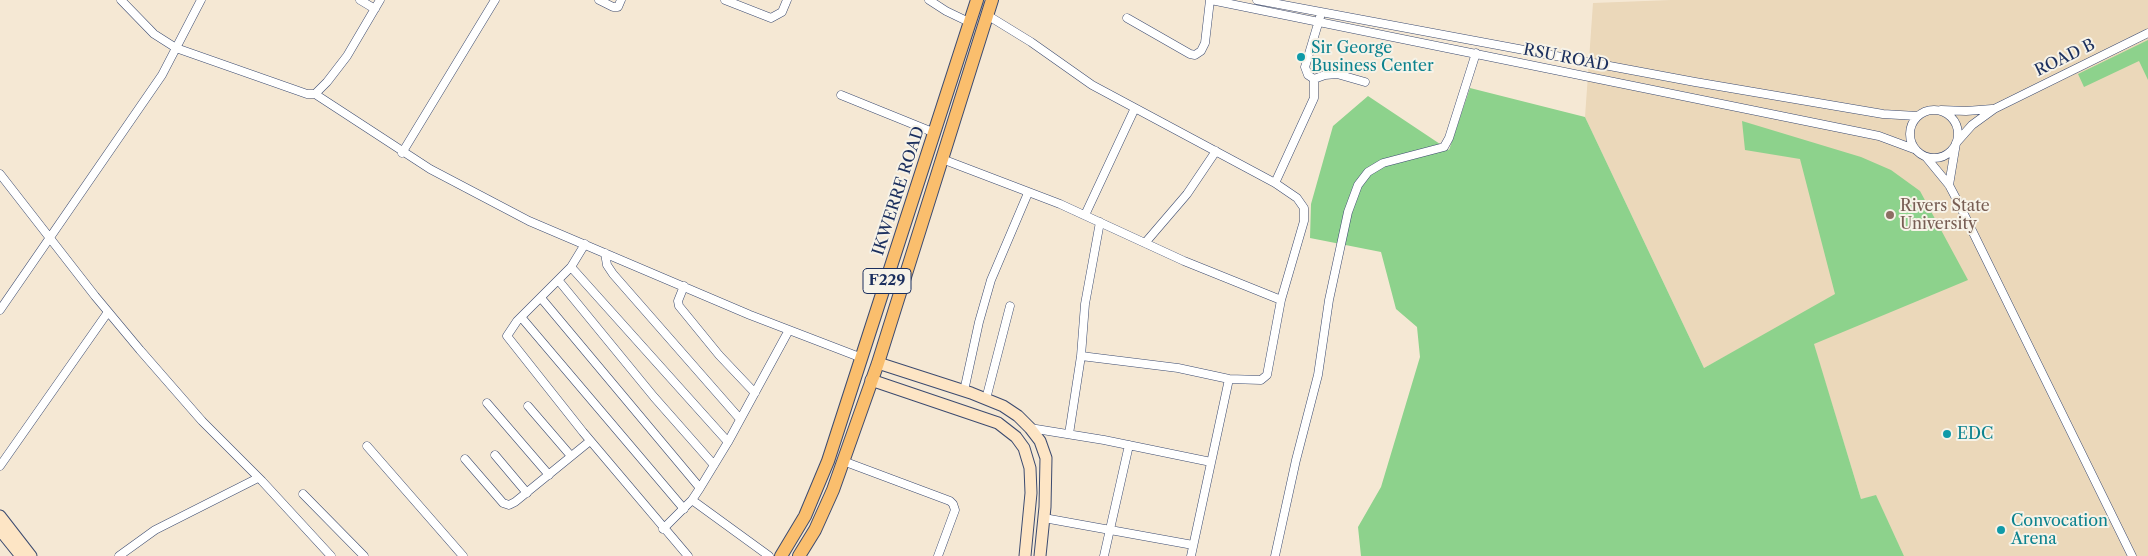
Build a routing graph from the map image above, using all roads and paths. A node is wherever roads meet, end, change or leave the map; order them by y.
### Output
1 (121, 0) edge
2 (201, 0) edge
3 (360, 0) edge
4 (380, 0) edge
5 (495, 0) edge
6 (599, 0) edge
7 (621, 0) edge
8 (724, 0) edge
9 (787, 0) edge
10 (929, 0) edge
11 (978, 0) edge
12 (1211, 0) edge
13 (1257, 0) edge
14 (991, 6) edge
15 (375, 9) junction
16 (1321, 13) junction
17 (1126, 18) dead end
18 (1318, 22) junction
19 (971, 23) junction
20 (2148, 32) edge
21 (176, 48) junction
22 (1476, 53) junction
23 (1314, 79) junction
24 (1365, 82) dead end
25 (315, 94) junction
26 (841, 95) dead end
27 (1135, 108) junction
28 (1994, 109) junction
29 (1937, 110) junction
30 (1917, 116) junction
31 (935, 133) junction
32 (1956, 143) junction
33 (1914, 149) junction
34 (1216, 152) junction
35 (402, 153) junction
36 (1926, 157) junction
37 (942, 159) junction
38 (0, 174) edge
39 (1275, 183) junction
40 (1949, 185) junction
41 (1028, 193) junction
42 (1085, 215) junction
43 (1100, 222) junction
44 (51, 238) junction
45 (1145, 243) junction
46 (585, 244) junction
47 (605, 253) junction
48 (571, 266) junction
49 (559, 281) junction
50 (684, 286) junction
51 (541, 298) junction
52 (1281, 300) junction
53 (1010, 306) dead end
54 (0, 310) edge
55 (108, 312) junction
56 (521, 318) junction
57 (789, 330) junction
58 (1081, 356) junction
59 (862, 358) junction
60 (878, 363) junction
61 (1229, 379) junction
62 (871, 380) junction
63 (964, 391) junction
64 (755, 393) junction
65 (986, 399) junction
66 (487, 403) dead end
67 (528, 406) dead end
68 (740, 419) junction
69 (1030, 428) junction
70 (1069, 434) junction
71 (590, 440) junction
72 (728, 442) junction
73 (1129, 445) junction
74 (367, 446) dead end
75 (494, 455) dead end
76 (571, 456) junction
77 (466, 460) dead end
78 (843, 461) junction
79 (1211, 462) junction
80 (714, 465) junction
81 (0, 466) edge
82 (548, 475) junction
83 (258, 478) junction
84 (700, 488) junction
85 (527, 493) junction
86 (303, 494) dead end
87 (692, 500) junction
88 (684, 509) junction
89 (0, 516) edge
90 (1044, 518) junction
91 (663, 529) junction
92 (0, 530) edge
93 (1110, 530) junction
94 (1193, 545) junction
95 (21, 556) edge
96 (31, 556) edge
97 (119, 556) edge
98 (331, 556) edge
99 (364, 556) edge
100 (463, 556) edge
101 (688, 556) edge
102 (769, 556) edge
103 (781, 556) edge
104 (800, 556) edge
105 (938, 556) edge
106 (1025, 556) edge
107 (1040, 556) edge
108 (1104, 556) edge
109 (1191, 556) edge
110 (1275, 556) edge
111 (2132, 556) edge

1 - 21 street
2 - 21 street
3 - 15 street
4 - 15 street
5 - 35 street
6 - 7 street
8 - 9 street
10 - 19 street
11 - 19 main road, IKWERRE ROAD / F229
12 - 17 street
12 - 18 street, RSU ROAD
13 - 16 street, RSU ROAD
14 - 27 street
14 - 37 main road, IKWERRE ROAD / F229
15 - 25 street
16 - 18 street
16 - 30 street, RSU ROAD
18 - 22 street, RSU ROAD
18 - 23 street
19 - 31 main road, IKWERRE ROAD / F229
20 - 28 street, ROAD B
21 - 25 street
21 - 44 street
22 - 33 street, RSU ROAD
22 - 110 street
23 - 24 street
23 - 39 street
25 - 35 street
26 - 31 street
27 - 34 street
27 - 42 street
28 - 29 street
28 - 32 street
29 - 30 street
29 - 32 street
30 - 33 street
31 - 59 main road, IKWERRE ROAD / F229
32 - 36 street
32 - 40 street
33 - 36 street
34 - 39 street
34 - 45 street
35 - 46 street
36 - 40 street
37 - 41 street
37 - 60 main road, IKWERRE ROAD / F229
38 - 44 street
39 - 52 street
40 - 111 street
41 - 42 street
41 - 63 street
42 - 43 street
43 - 45 street
43 - 58 street
44 - 54 street
44 - 55 street
45 - 52 street
46 - 47 street
46 - 48 street
47 - 50 street
47 - 68 street
48 - 49 street
48 - 72 street
49 - 51 street
49 - 80 street
50 - 57 street
50 - 64 street
51 - 56 street
51 - 84 street
52 - 61 street
53 - 65 street
55 - 81 street
55 - 83 street
56 - 71 street
56 - 88 street
57 - 59 street
57 - 64 street
58 - 61 street
58 - 70 street
59 - 103 main road, IKWERRE ROAD / F229
60 - 62 main road, IKWERRE ROAD / F229
60 - 63 main road
61 - 79 street
62 - 78 main road, IKWERRE ROAD / F229
62 - 106 main road
63 - 65 main road
64 - 68 street
65 - 69 main road
66 - 82 street
67 - 76 street
68 - 72 street
69 - 70 street
69 - 90 main road
70 - 73 street
71 - 76 street
71 - 91 street
72 - 80 street
73 - 79 street
73 - 93 street
74 - 100 street
75 - 85 street
76 - 82 street
77 - 85 street
78 - 104 main road, IKWERRE ROAD / F229
78 - 105 street
79 - 94 street
80 - 84 street
82 - 85 street
83 - 97 street
83 - 98 street
84 - 87 street
86 - 99 street
87 - 88 street
87 - 102 street
88 - 91 street
89 - 96 main road
90 - 93 street
90 - 107 main road
91 - 101 street
92 - 95 main road
93 - 94 street
93 - 108 street
94 - 109 street

